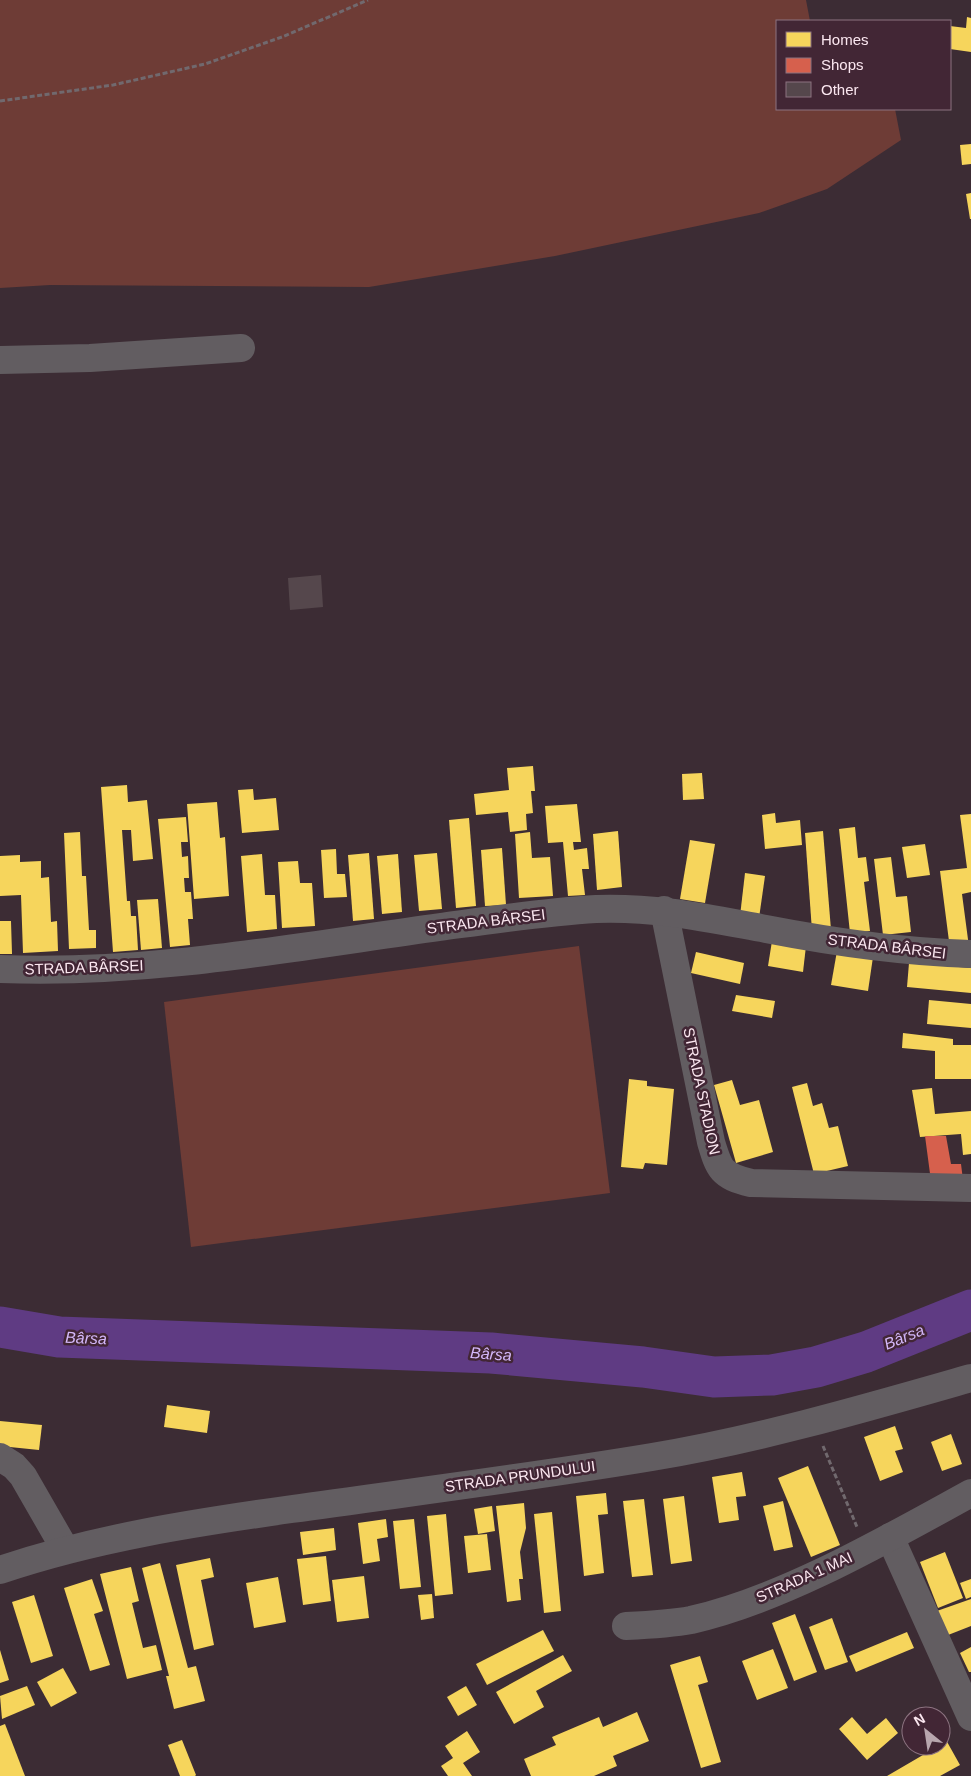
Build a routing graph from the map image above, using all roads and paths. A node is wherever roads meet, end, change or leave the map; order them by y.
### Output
1 (368, 0) edge
2 (0, 101) edge
3 (240, 348) dead end
4 (0, 360) edge
5 (664, 910) junction
6 (971, 954) edge
7 (0, 969) edge
8 (971, 1188) edge
9 (971, 1378) edge
10 (813, 1422) junction
11 (0, 1458) edge
12 (971, 1493) edge
13 (878, 1543) junction
14 (65, 1549) junction
15 (0, 1570) edge
16 (626, 1626) dead end
17 (971, 1717) edge

1 - 2 path
3 - 4 street
5 - 6 street, STRADA BÂRSEI
5 - 7 street, STRADA BÂRSEI
5 - 8 street, STRADA STADION
9 - 10 street, STRADA PRUNDULUI
10 - 13 path
10 - 14 street, STRADA PRUNDULUI
11 - 14 street
12 - 13 street, STRADA 1 MAI
13 - 16 street, STRADA 1 MAI
13 - 17 street
14 - 15 street, STRADA PRUNDULUI

